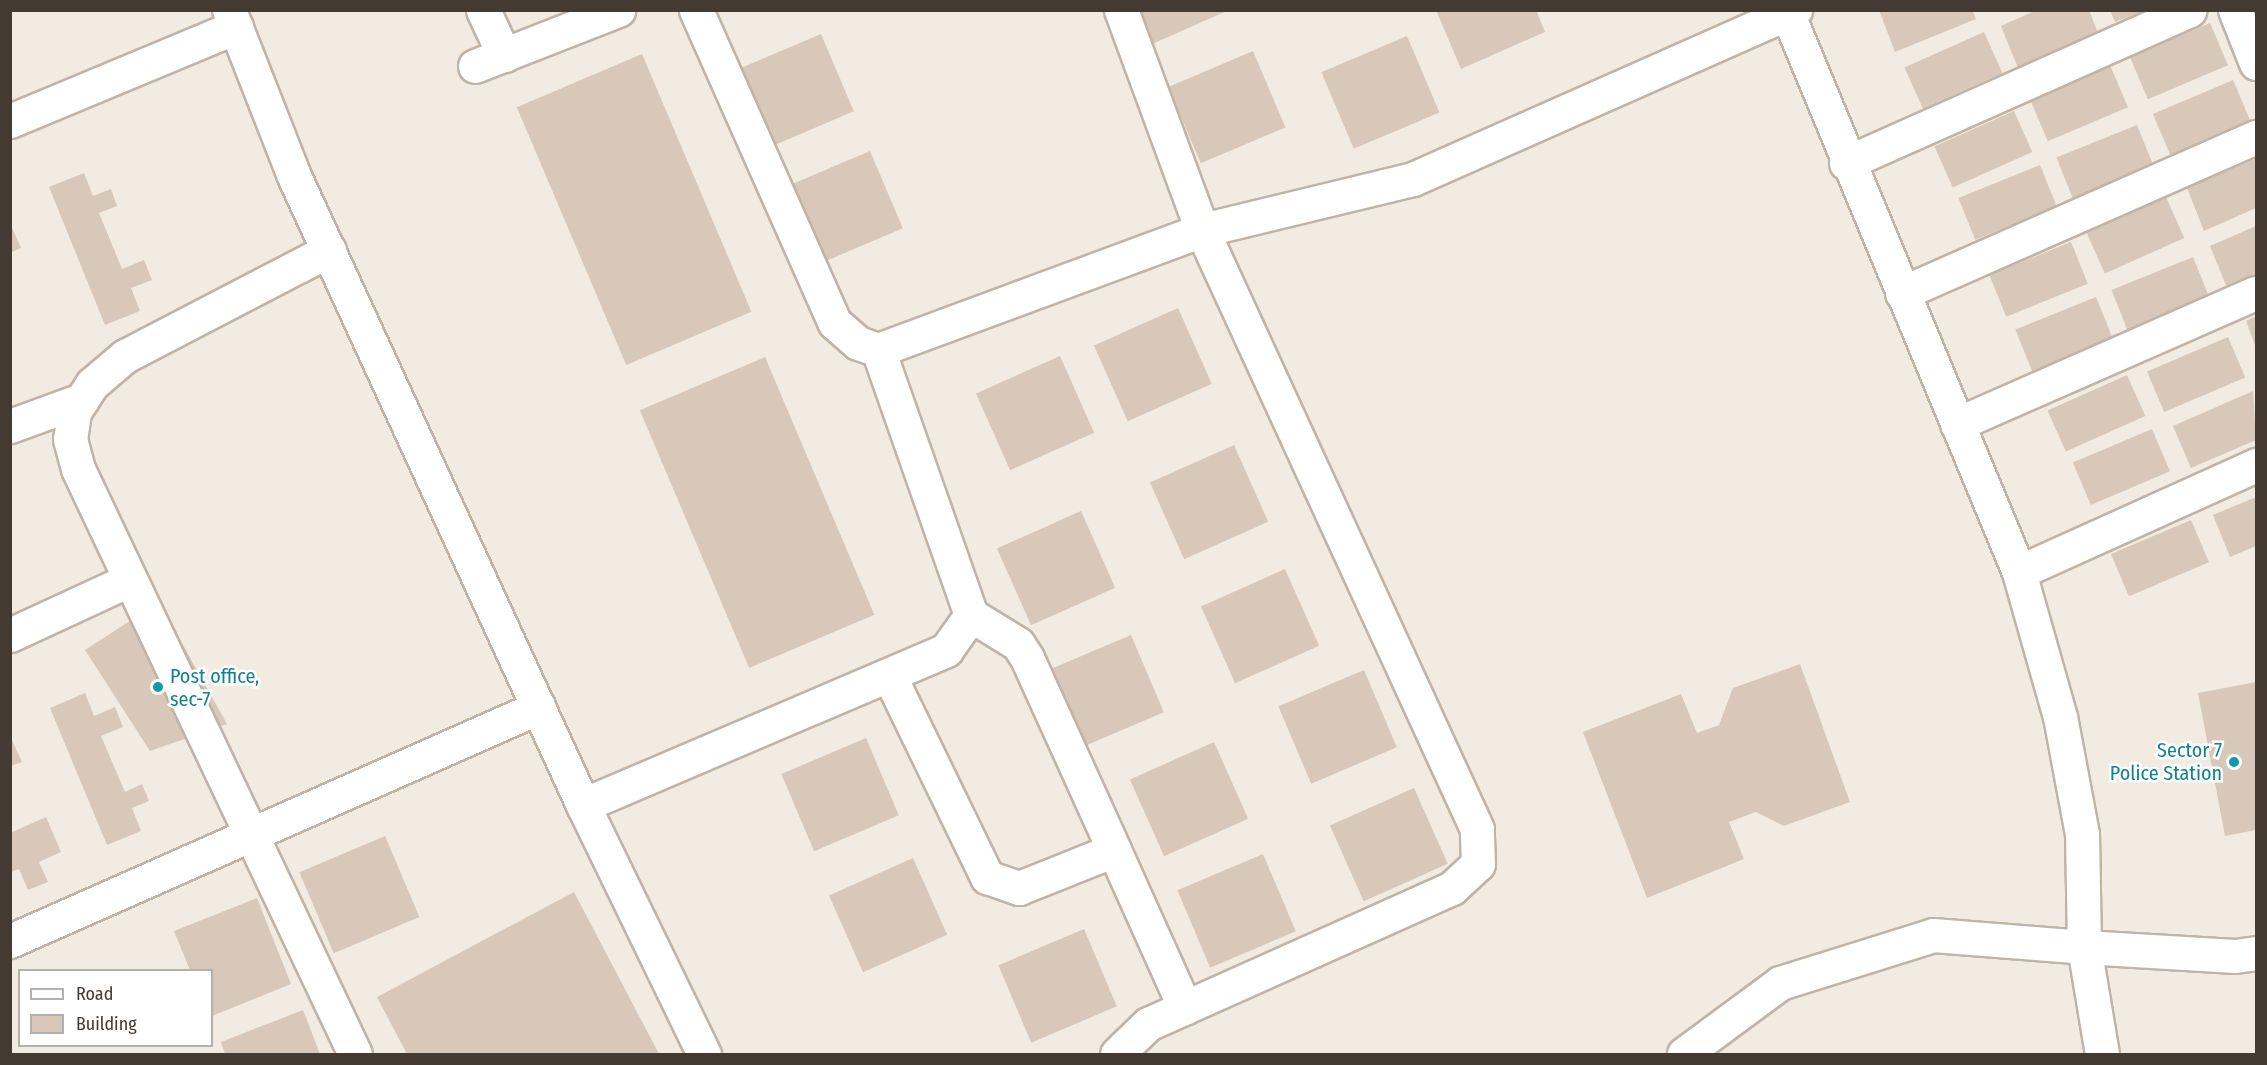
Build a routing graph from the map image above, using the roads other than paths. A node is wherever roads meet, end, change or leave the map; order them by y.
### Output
1 (483, 10) edge
2 (618, 10) edge
3 (696, 10) edge
4 (1121, 10) edge
5 (2190, 10) edge
6 (2235, 10) edge
7 (1789, 12) edge
8 (232, 19) edge
9 (2256, 63) edge
10 (10, 121) edge
11 (2256, 137) edge
12 (1846, 163) junction
13 (1202, 230) junction
14 (329, 250) junction
15 (1902, 293) junction
16 (2256, 293) edge
17 (878, 350) junction
18 (81, 400) junction
19 (1957, 424) junction
20 (10, 426) edge
21 (2256, 465) edge
22 (2019, 572) junction
23 (129, 580) junction
24 (971, 615) junction
25 (10, 635) edge
26 (889, 675) junction
27 (538, 707) junction
28 (583, 805) junction
29 (247, 836) junction
30 (1114, 850) junction
31 (10, 941) edge
32 (2084, 946) junction
33 (2256, 953) edge
34 (1185, 1008) junction
35 (355, 1054) edge
36 (704, 1054) edge
37 (1117, 1054) edge
38 (1684, 1054) edge
39 (2102, 1054) edge

1 - 2 street
3 - 17 street
4 - 13 street
5 - 12 street
6 - 9 street
7 - 12 street
7 - 13 street
8 - 10 street
8 - 14 street
11 - 15 street
12 - 15 street
13 - 17 street
13 - 34 street
14 - 18 street
14 - 27 street
15 - 19 street
16 - 19 street
17 - 24 street
18 - 20 street
18 - 23 street
19 - 22 street
21 - 22 street
22 - 32 street
23 - 25 street
23 - 29 street
24 - 26 street
24 - 30 street
26 - 28 street
26 - 30 street
27 - 28 street
27 - 29 street
28 - 36 street
29 - 31 street
29 - 35 street
30 - 34 street
32 - 33 street
32 - 38 street
32 - 39 street
34 - 37 street

